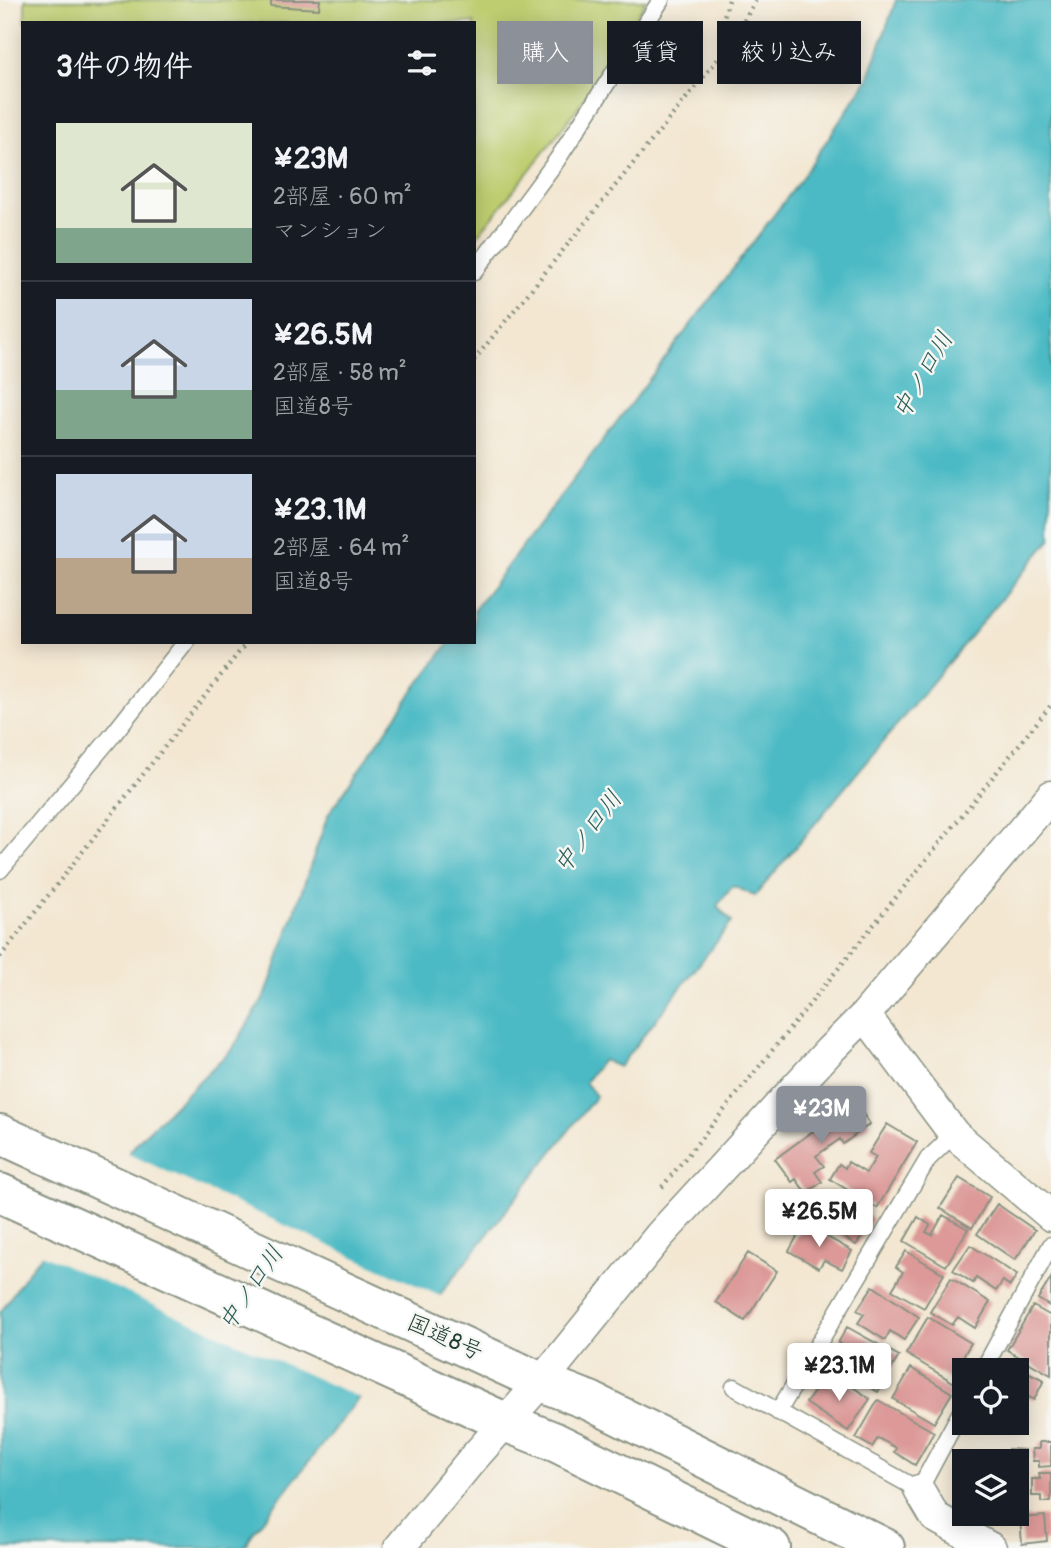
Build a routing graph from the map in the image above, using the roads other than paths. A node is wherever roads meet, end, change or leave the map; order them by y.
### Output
1 (661, 0) edge
2 (476, 269) edge
3 (184, 644) edge
4 (1051, 796) edge
5 (0, 870) edge
6 (865, 1014) junction
7 (954, 1134) junction
8 (0, 1135) edge
9 (0, 1193) edge
10 (1051, 1216) edge
11 (1051, 1245) edge
12 (990, 1358) edge
13 (541, 1382) junction
14 (734, 1387) dead end
15 (778, 1412) junction
16 (505, 1422) junction
17 (952, 1428) edge
18 (919, 1490) junction
19 (399, 1548) edge
20 (771, 1548) edge
21 (885, 1548) edge
22 (991, 1548) edge

1 - 2 lane
3 - 5 lane
4 - 6 street
6 - 7 street
6 - 13 street
7 - 10 street
7 - 15 lane
8 - 13 highway, 国道8号
9 - 16 highway
11 - 12 lane
13 - 16 street
13 - 21 highway, 国道8号
14 - 15 lane
15 - 18 lane
16 - 19 street
16 - 20 highway
17 - 18 lane
18 - 22 street

